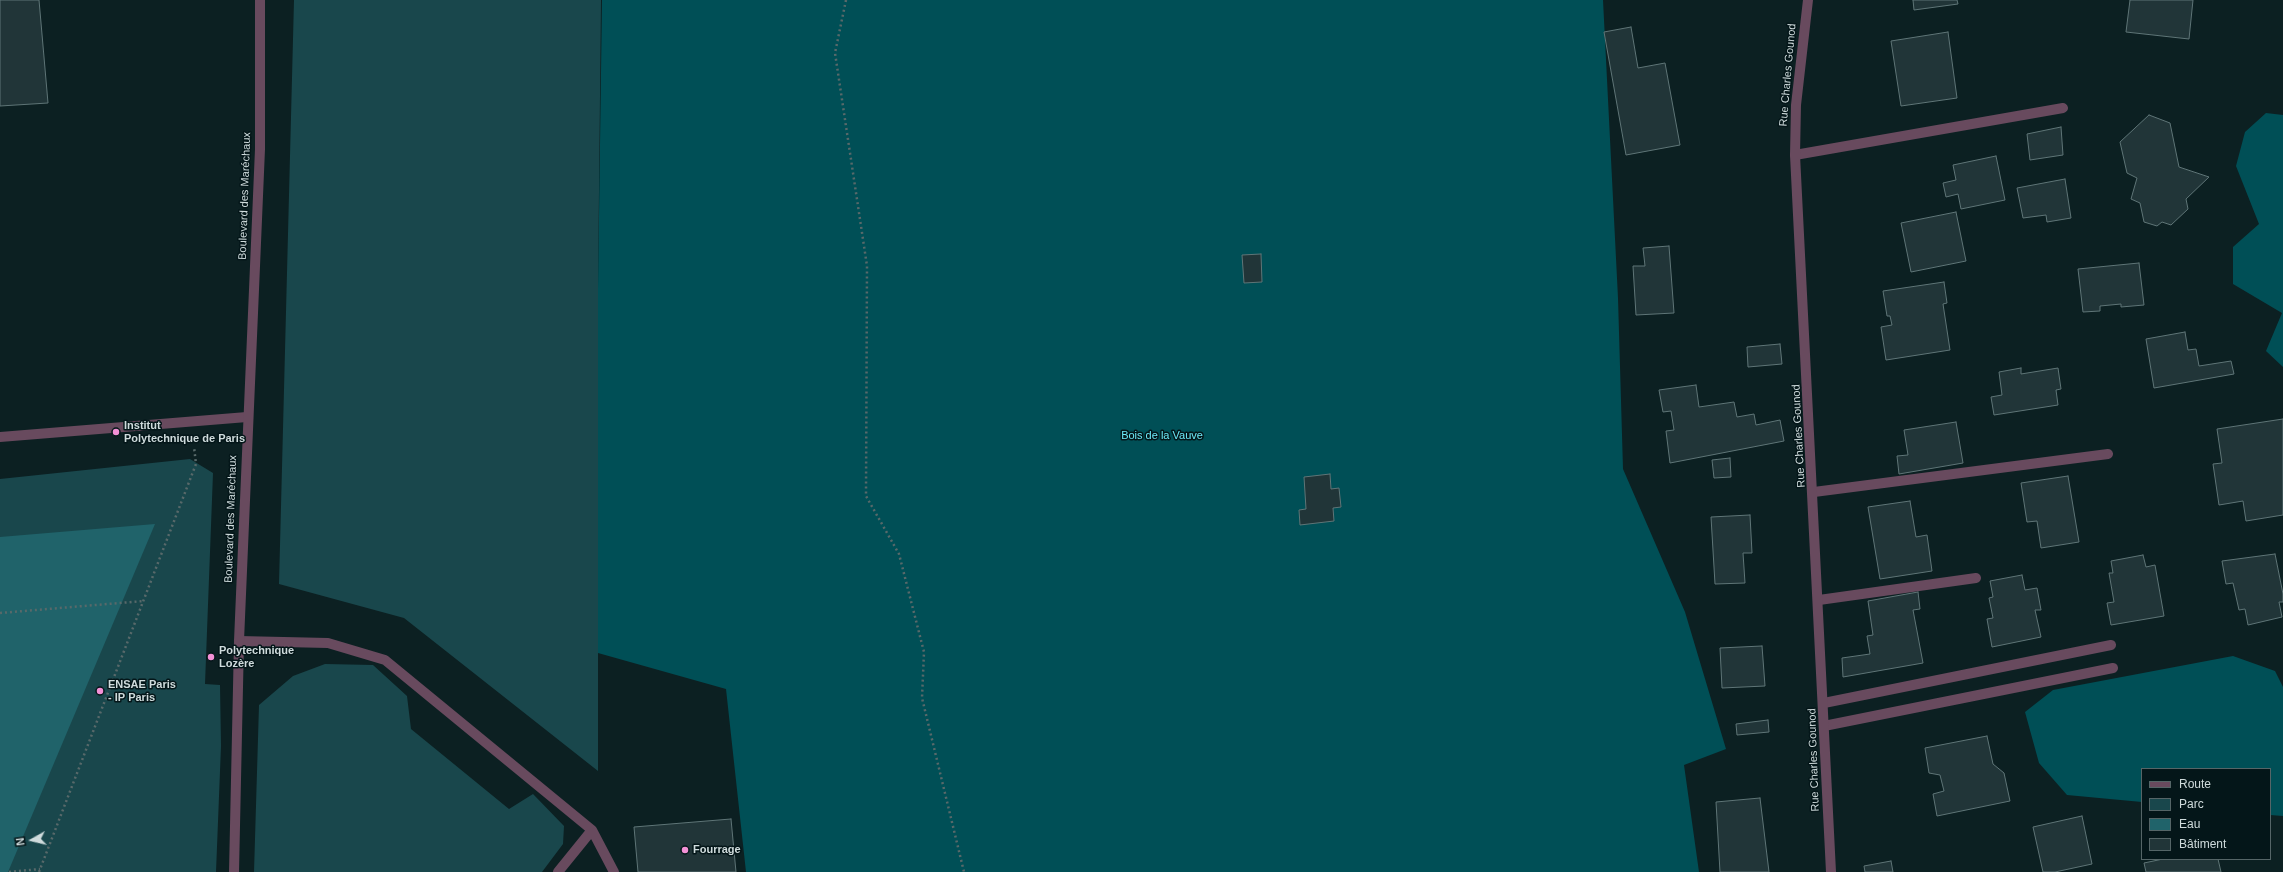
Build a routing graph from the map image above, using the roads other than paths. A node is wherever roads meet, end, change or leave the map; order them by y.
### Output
1 (260, 0) edge
2 (1808, 0) edge
3 (2063, 108) dead end
4 (1795, 156) junction
5 (247, 417) junction
6 (0, 437) edge
7 (2108, 454) dead end
8 (1814, 492) junction
9 (1976, 578) dead end
10 (1819, 600) junction
11 (239, 641) junction
12 (2111, 645) dead end
13 (2112, 668) dead end
14 (1824, 703) junction
15 (1824, 726) junction
16 (592, 830) junction
17 (234, 872) edge
18 (558, 872) edge
19 (614, 872) edge
20 (1831, 872) edge

1 - 5 street, Boulevard des Maréchaux
2 - 4 street, Rue Charles Gounod
3 - 4 street
4 - 8 street, Rue Charles Gounod
5 - 6 street
5 - 11 street, Boulevard des Maréchaux
7 - 8 street
8 - 10 street, Rue Charles Gounod
9 - 10 street
10 - 14 street, Rue Charles Gounod
11 - 16 street
11 - 17 street, Boulevard des Maréchaux
12 - 14 street
13 - 15 street
14 - 15 street, Rue Charles Gounod
15 - 20 street, Rue Charles Gounod
16 - 18 street
16 - 19 street

